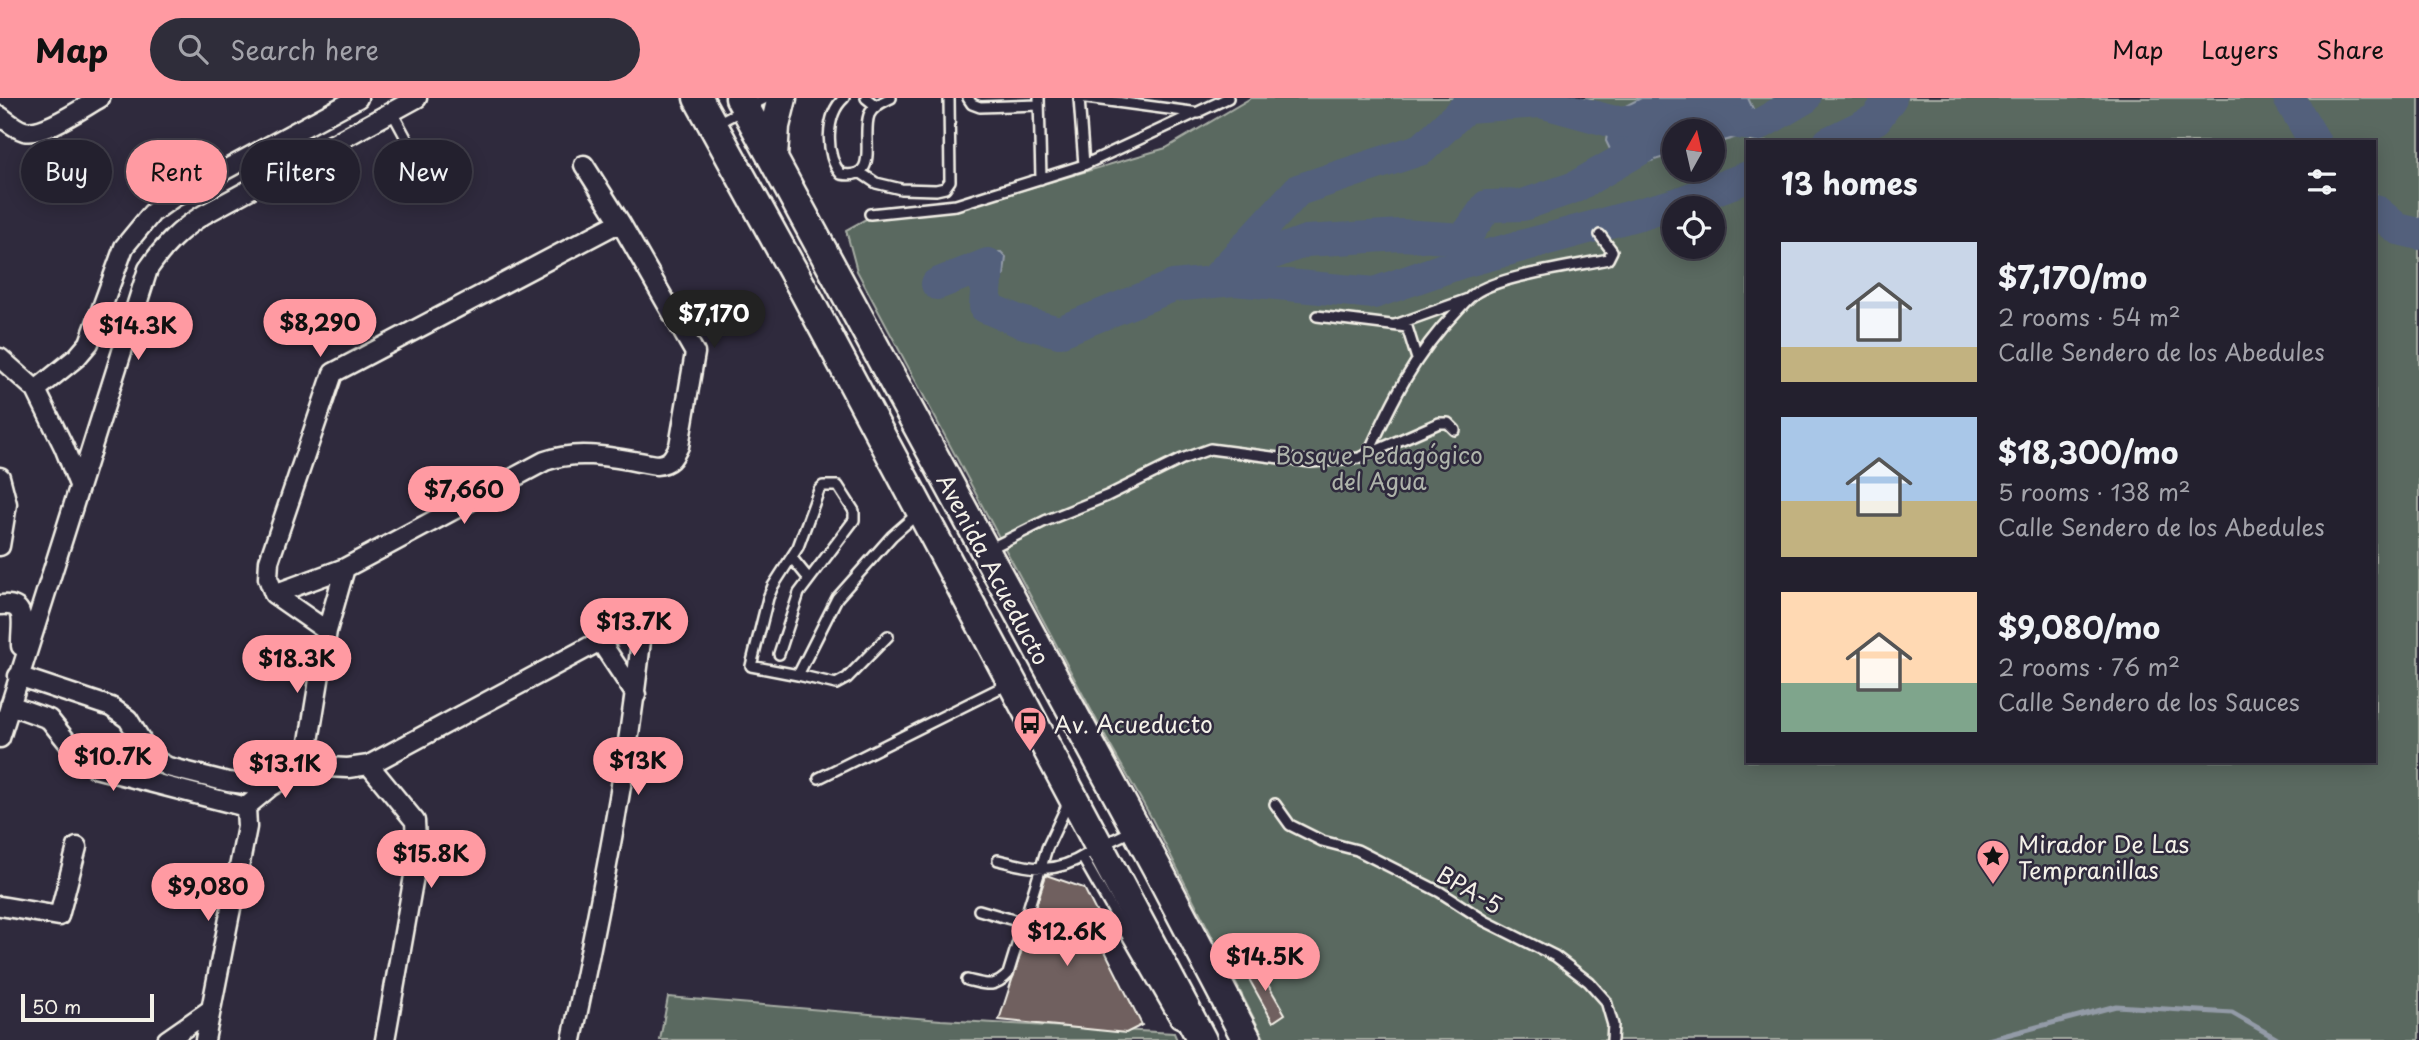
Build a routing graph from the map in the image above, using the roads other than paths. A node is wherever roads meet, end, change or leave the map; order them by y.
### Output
1 (100, 98) edge
2 (358, 98) edge
3 (366, 98) edge
4 (417, 98) edge
5 (782, 98) edge
6 (844, 98) edge
7 (866, 98) edge
8 (891, 98) edge
9 (949, 98) edge
10 (968, 98) edge
11 (1079, 98) edge
12 (1086, 98) edge
13 (1228, 98) edge
14 (751, 102) edge
15 (1039, 102) edge
16 (706, 106) edge
17 (876, 106) junction
18 (1199, 113) junction
19 (0, 116) edge
20 (384, 116) junction
21 (401, 140) edge
22 (773, 157) junction
23 (584, 165) dead end
24 (1084, 165) junction
25 (861, 173) junction
26 (1041, 179) junction
27 (870, 214) dead end
28 (620, 222) junction
29 (1600, 235) dead end
30 (1469, 299) junction
31 (1317, 316) dead end
32 (1393, 326) junction
33 (0, 358) edge
34 (1418, 359) junction
35 (36, 390) junction
36 (1455, 430) dead end
37 (1368, 454) junction
38 (0, 477) edge
39 (79, 485) junction
40 (921, 511) junction
41 (0, 546) edge
42 (985, 551) junction
43 (792, 558) junction
44 (345, 568) junction
45 (808, 579) junction
46 (274, 594) junction
47 (0, 605) edge
48 (327, 631) junction
49 (888, 636) dead end
50 (600, 642) junction
51 (779, 654) dead end
52 (20, 671) junction
53 (798, 675) junction
54 (1012, 682) junction
55 (636, 695) junction
56 (10, 705) junction
57 (0, 738) edge
58 (369, 765) junction
59 (304, 766) junction
60 (820, 778) dead end
61 (270, 787) junction
62 (1072, 796) junction
63 (1275, 804) dead end
64 (246, 807) junction
65 (1135, 829) junction
66 (77, 847) dead end
67 (1091, 852) junction
68 (998, 860) dead end
69 (1157, 868) junction
70 (1040, 870) junction
71 (1120, 885) junction
72 (0, 906) edge
73 (979, 910) dead end
74 (1024, 923) junction
75 (967, 980) dead end
76 (210, 1010) junction
77 (1200, 1037) edge
78 (167, 1040) edge
79 (205, 1040) edge
80 (385, 1040) edge
81 (572, 1040) edge
82 (1247, 1040) edge
83 (1612, 1040) edge

1 - 19 street
2 - 35 street
3 - 20 street
4 - 20 street
5 - 22 main road
6 - 25 lane
7 - 17 lane
8 - 17 lane
9 - 25 lane
10 - 15 lane
11 - 24 lane
12 - 18 lane
13 - 18 lane
14 - 16 lane
14 - 22 main road, Avenida Acueducto
15 - 26 lane
16 - 40 main road, Avenida Acueducto
17 - 25 lane
18 - 24 lane
20 - 21 lane
20 - 39 street
22 - 42 main road, Avenida Acueducto
23 - 28 street
24 - 26 lane
26 - 27 lane
28 - 44 street
28 - 46 street
29 - 30 lane
30 - 32 lane
30 - 34 lane
31 - 32 lane
32 - 34 lane
33 - 35 street
34 - 37 lane
35 - 39 street
36 - 37 lane
37 - 42 lane
38 - 41 street
39 - 52 street
40 - 53 lane
40 - 54 main road, Avenida Acueducto
42 - 65 main road, Avenida Acueducto
43 - 45 lane
43 - 45 lane
43 - 53 lane
44 - 46 street
44 - 48 street
45 - 51 lane
46 - 48 street
47 - 52 street
48 - 59 street
49 - 53 lane
50 - 55 street
50 - 55 street
50 - 58 street
52 - 56 street
52 - 61 street
54 - 60 lane
54 - 62 main road, Avenida Acueducto
55 - 81 street
56 - 57 street
56 - 64 street
58 - 59 street
58 - 80 street
59 - 61 street
61 - 64 street
62 - 67 main road, Avenida Acueducto
62 - 70 lane
63 - 83 lane, BPA-5
64 - 76 street
65 - 67 lane
65 - 69 main road, Avenida Acueducto
66 - 72 street
67 - 70 lane
67 - 71 main road, Avenida Acueducto
67 - 77 lane
68 - 70 lane
69 - 71 main road
69 - 82 main road, Avenida Acueducto
70 - 74 lane
71 - 77 main road, Avenida Acueducto
73 - 74 lane
74 - 75 lane
76 - 78 street
76 - 79 street

